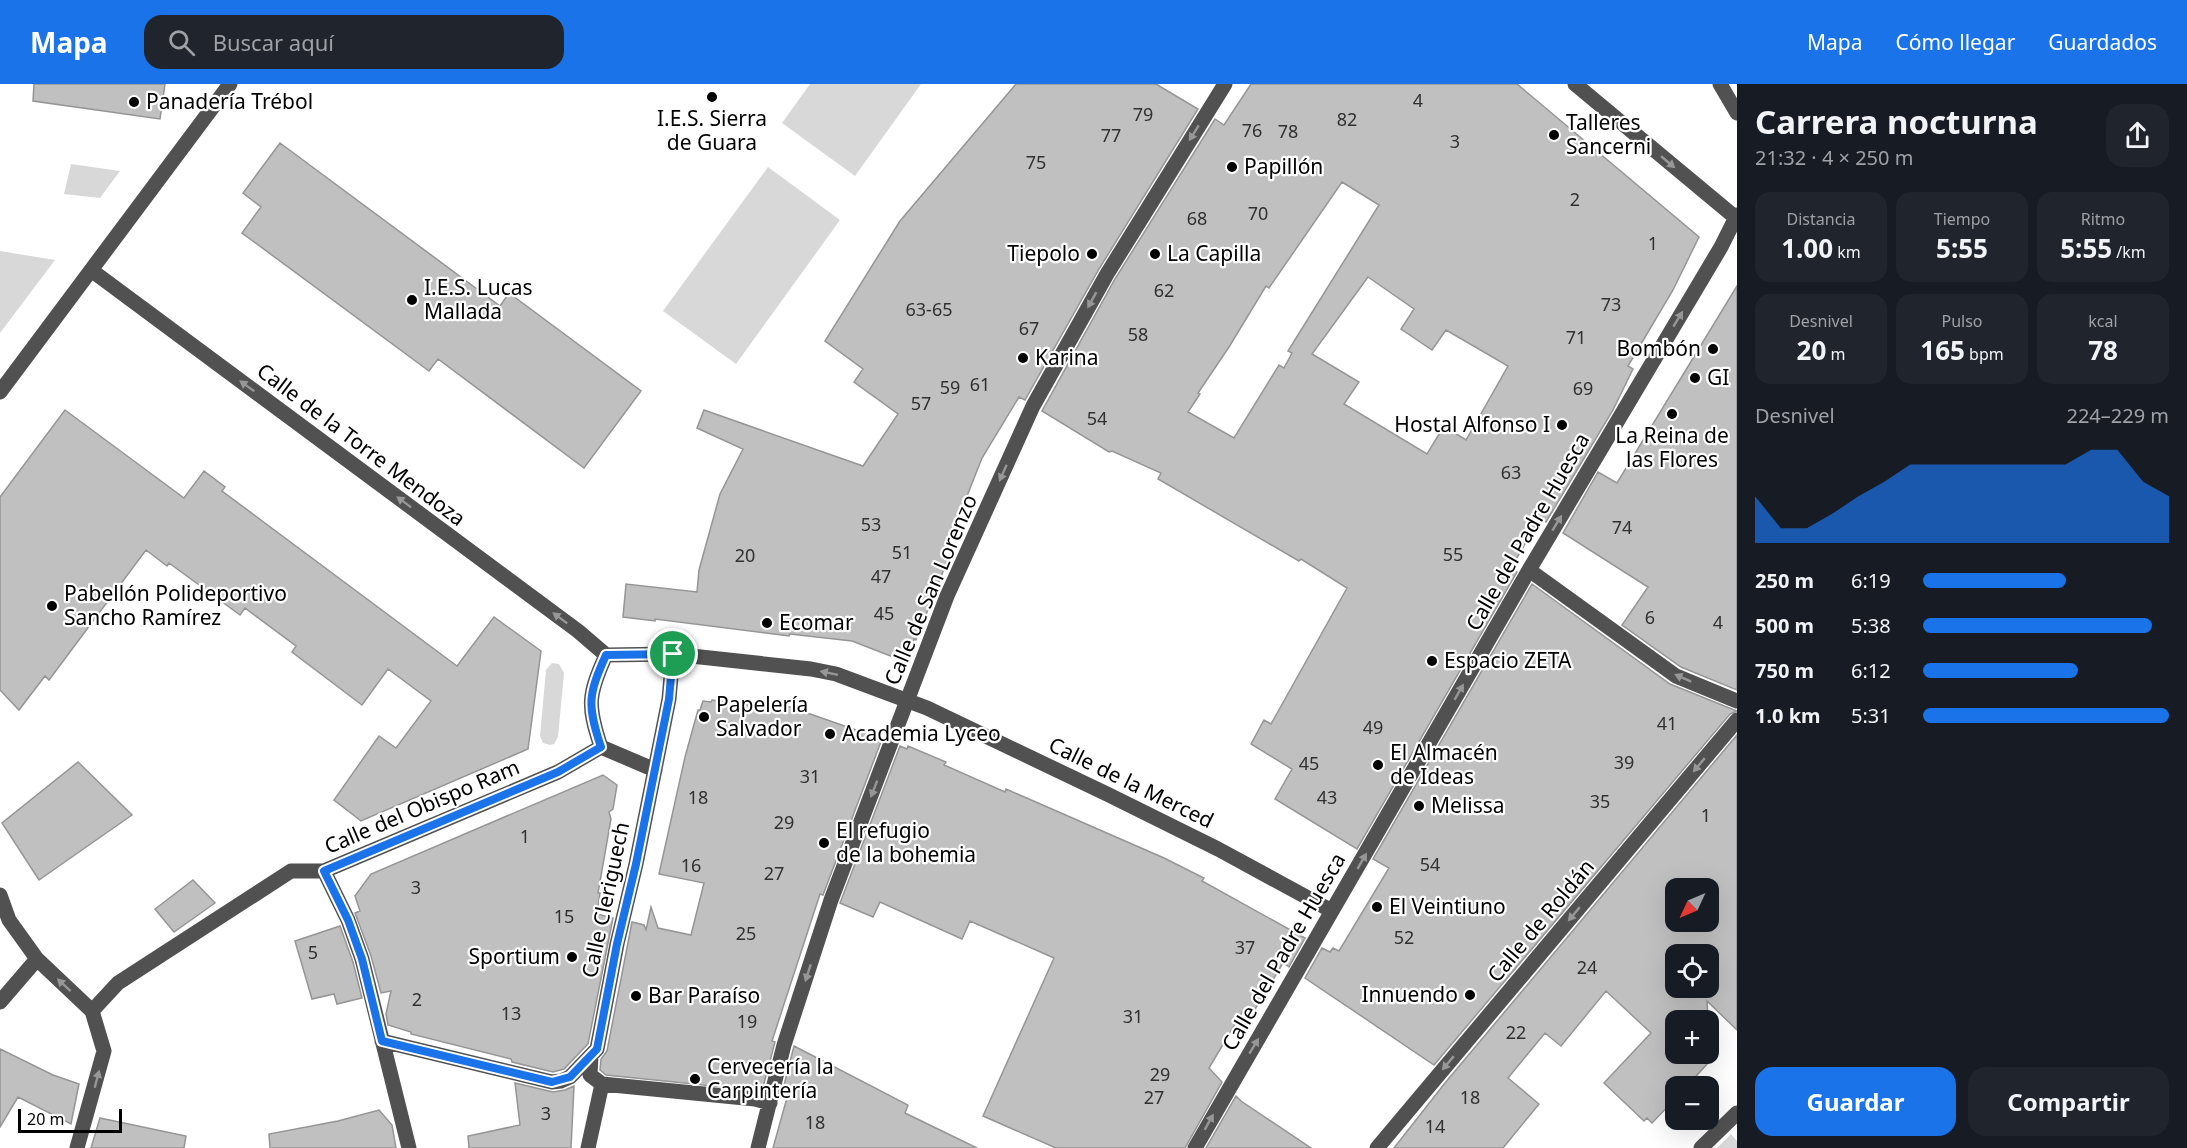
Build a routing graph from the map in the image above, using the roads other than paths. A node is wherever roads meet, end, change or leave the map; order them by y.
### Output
1 (230, 84) edge
2 (1225, 84) edge
3 (1575, 84) edge
4 (1720, 84) edge
5 (1737, 113) edge
6 (1737, 217) edge
7 (91, 270) junction
8 (0, 392) edge
9 (1529, 570) junction
10 (673, 654) junction
11 (606, 655) junction
12 (908, 701) junction
13 (1737, 701) edge
14 (1737, 720) edge
15 (601, 747) junction
16 (655, 770) junction
17 (324, 871) junction
18 (0, 895) edge
19 (1332, 911) junction
20 (37, 959) junction
21 (0, 1002) edge
22 (92, 1011) junction
23 (382, 1041) junction
24 (591, 1056) junction
25 (602, 1084) junction
26 (770, 1103) junction
27 (1737, 1113) edge
28 (77, 1148) edge
29 (409, 1148) edge
30 (588, 1148) edge
31 (758, 1148) edge
32 (1195, 1148) edge
33 (1377, 1148) edge
34 (1701, 1148) edge

1 - 7 street
2 -> 12 street, Calle de San Lorenzo
3 -> 6 street
4 - 5 street
9 -> 6 street, Calle del Padre Huesca
7 - 8 street
11 -> 7 street, Calle de la Torre Mendoza
13 -> 9 street
19 -> 9 street, Calle del Padre Huesca
10 - 11 street, Calle de la Merced
12 -> 10 street, Calle de la Merced
10 - 16 street, Calle Cleriguech
11 - 15 street
12 - 19 street, Calle de la Merced
12 -> 26 street, Calle de San Lorenzo
14 -> 33 street, Calle de Roldán
15 - 16 street
15 - 17 street, Calle del Obispo Ram
16 - 24 street, Calle Cleriguech
17 - 22 street, Calle del Obispo Ram
17 - 23 street
18 - 20 street
32 -> 19 street, Calle del Padre Huesca
20 - 21 street
22 -> 20 street
28 -> 22 street
23 - 24 street
23 - 29 street
24 - 25 street
25 - 26 street
25 - 30 street
26 - 31 street, Calle de San Lorenzo
27 - 34 street

